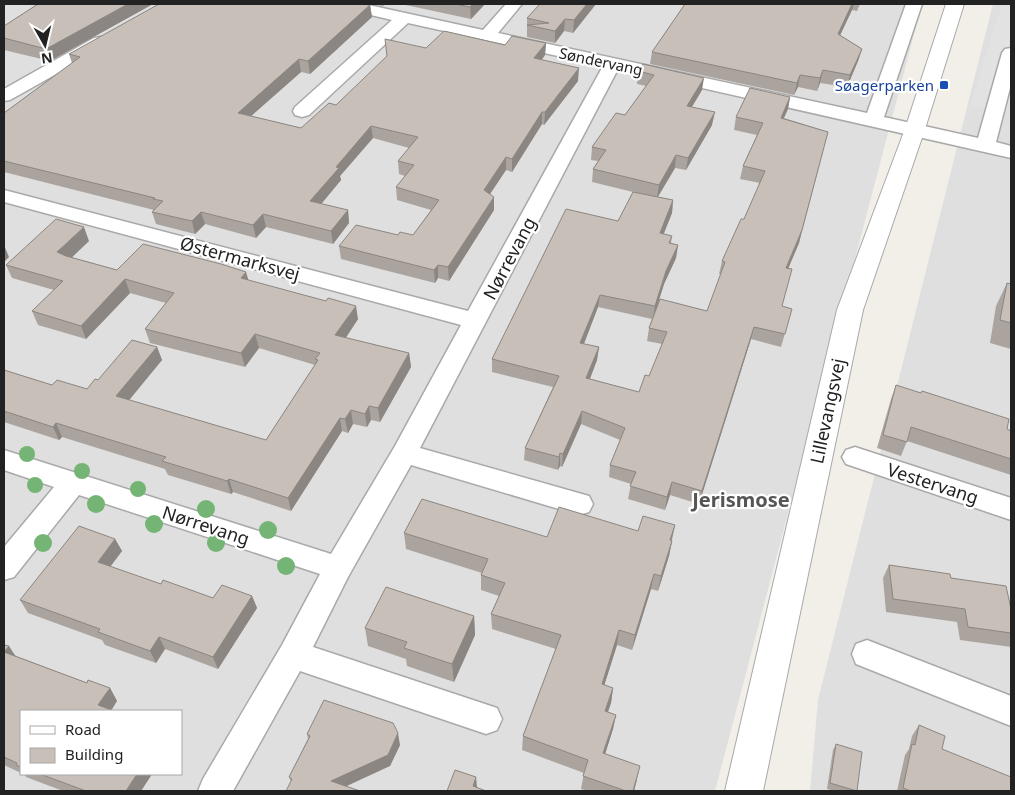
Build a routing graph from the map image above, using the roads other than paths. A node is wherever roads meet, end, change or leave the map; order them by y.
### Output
1 (343, 4) edge
2 (514, 4) edge
3 (914, 4) edge
4 (940, 4) edge
5 (955, 4) edge
6 (405, 17) junction
7 (116, 33) edge
8 (487, 36) junction
9 (943, 40) junction
10 (1011, 53) edge
11 (613, 63) junction
12 (4, 96) edge
13 (302, 112) dead end
14 (874, 120) junction
15 (915, 129) junction
16 (985, 146) junction
17 (1011, 152) edge
18 (4, 196) edge
19 (476, 320) junction
20 (404, 453) junction
21 (854, 457) dead end
22 (4, 460) edge
23 (74, 482) junction
24 (579, 504) dead end
25 (1011, 508) edge
26 (4, 568) edge
27 (338, 568) junction
28 (867, 654) dead end
29 (293, 655) junction
30 (1011, 710) edge
31 (486, 719) dead end
32 (215, 791) edge
33 (744, 791) edge

1 - 6 street, Søndervang
2 - 8 street
3 - 14 street
4 - 9 street, Lillevangsvej
5 - 9 street, Lillevangsvej
6 - 8 street, Søndervang
6 - 13 street
7 - 12 street
8 - 11 street, Søndervang
9 - 15 street, Lillevangsvej
10 - 16 street
11 - 14 street, Søndervang
11 - 19 street, Nørrevang
14 - 15 street, Søndervang
15 - 16 street
15 - 33 street, Lillevangsvej
16 - 17 street
18 - 19 street, Østermarksvej
19 - 20 street, Nørrevang
20 - 24 street
20 - 27 street, Nørrevang
21 - 25 street, Vestervang
22 - 23 street, Nørrevang
23 - 26 street
23 - 27 street, Nørrevang
27 - 29 street, Nørrevang
28 - 30 street
29 - 31 street
29 - 32 street, Nørrevang

